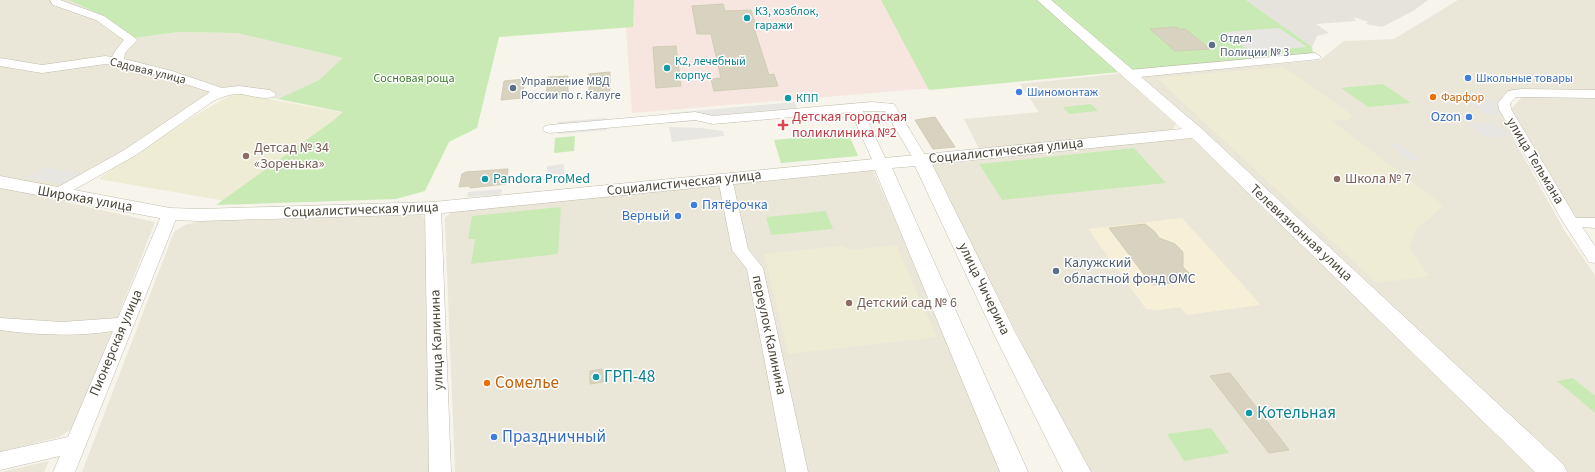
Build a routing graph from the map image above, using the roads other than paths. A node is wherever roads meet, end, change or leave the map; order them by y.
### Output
1 (55, 0) edge
2 (1043, 0) edge
3 (1315, 57) dead end
4 (117, 61) junction
5 (0, 62) edge
6 (1129, 74) junction
7 (220, 92) junction
8 (270, 94) dead end
9 (1595, 94) edge
10 (855, 107) junction
11 (550, 129) dead end
12 (1196, 133) junction
13 (921, 160) junction
14 (881, 164) junction
15 (725, 179) junction
16 (0, 182) edge
17 (56, 194) junction
18 (433, 208) junction
19 (170, 214) junction
20 (1571, 222) junction
21 (1595, 223) edge
22 (1595, 258) edge
23 (125, 323) junction
24 (0, 324) edge
25 (74, 444) junction
26 (0, 461) edge
27 (64, 472) edge
28 (440, 472) edge
29 (798, 472) edge
30 (1014, 472) edge
31 (1077, 472) edge
32 (1553, 472) edge

1 - 4 street
2 - 6 street, Телевизионная улица
3 - 6 street
4 - 5 street, Садовая улица
4 - 7 street, Садовая улица
6 - 12 street, Телевизионная улица
7 - 8 street, Садовая улица
7 - 17 street
9 - 20 street, улица Тельмана
10 - 11 street
10 - 13 street, улица Чичерина
10 - 14 street
12 - 13 street, Социалистическая улица
12 - 32 street, Телевизионная улица
13 - 14 street, Социалистическая улица
13 - 31 street, улица Чичерина
14 - 15 street, Социалистическая улица
14 - 30 street
15 - 18 street, Социалистическая улица
15 - 29 street, переулок Калинина
16 - 17 street, Широкая улица
17 - 19 street, Широкая улица
18 - 19 street, Социалистическая улица
18 - 28 street, улица Калинина
19 - 23 street, Пионерская улица
20 - 21 street
20 - 22 street, улица Тельмана
23 - 24 street
23 - 25 street, Пионерская улица
25 - 26 street
25 - 27 street, Пионерская улица

